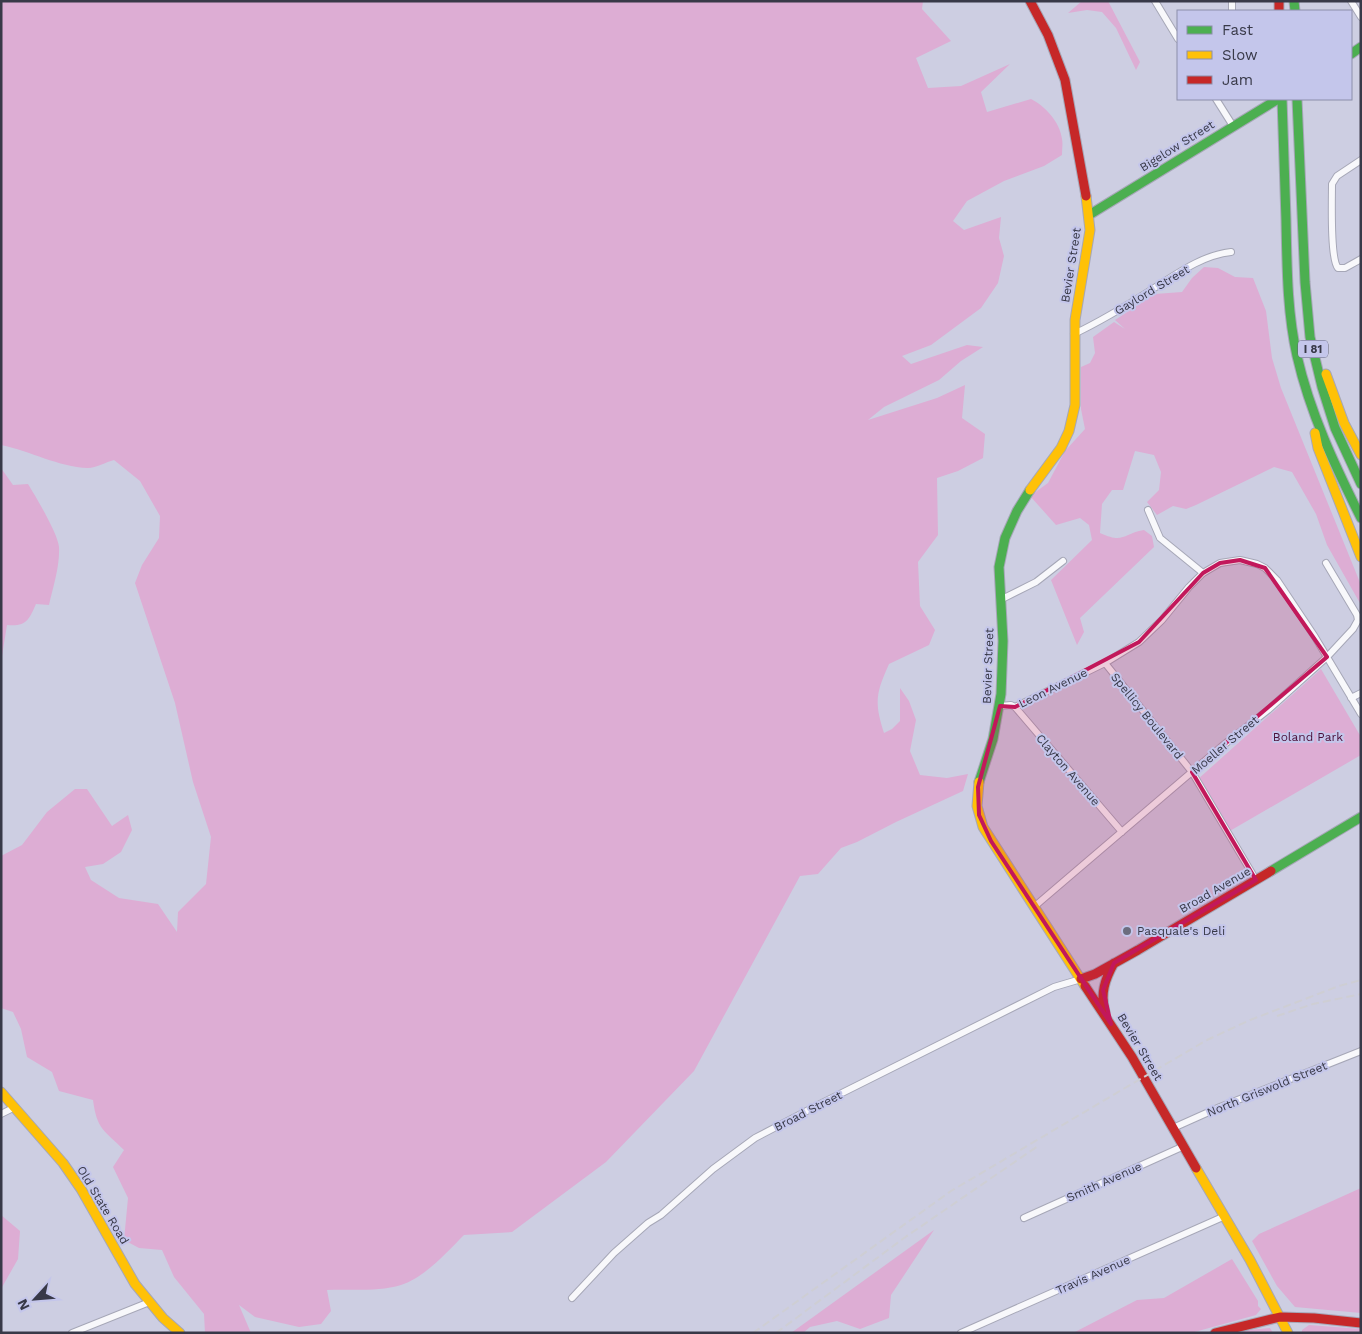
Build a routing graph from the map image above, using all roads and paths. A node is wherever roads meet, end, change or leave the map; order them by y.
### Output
1 (1030, 1) edge
2 (1155, 1) edge
3 (1350, 1) edge
4 (1361, 17) edge
5 (1177, 37) edge
6 (1217, 100) edge
7 (1282, 100) edge
8 (1298, 100) edge
9 (1274, 101) edge
10 (1233, 126) junction
11 (1361, 160) edge
12 (1089, 215) junction
13 (1231, 252) dead end
14 (1361, 259) edge
15 (1304, 264) junction
16 (1074, 334) junction
17 (1306, 392) junction
18 (1361, 455) edge
19 (1361, 484) edge
20 (1148, 510) dead end
21 (1361, 518) edge
22 (1361, 557) edge
23 (1063, 561) dead end
24 (1326, 563) dead end
25 (1203, 573) junction
26 (1000, 600) junction
27 (1327, 657) junction
28 (1104, 663) junction
29 (1361, 693) edge
30 (1351, 698) junction
31 (1000, 706) junction
32 (1014, 707) junction
33 (1361, 714) edge
34 (1192, 772) junction
35 (1361, 818) edge
36 (1122, 832) junction
37 (1256, 880) junction
38 (1035, 906) junction
39 (1114, 963) junction
40 (1081, 979) junction
41 (1111, 1024) junction
42 (1361, 1051) edge
43 (1, 1092) edge
44 (15, 1107) junction
45 (1, 1114) edge
46 (1173, 1128) junction
47 (1184, 1146) junction
48 (1225, 1216) junction
49 (1024, 1218) dead end
50 (572, 1298) dead end
51 (147, 1303) junction
52 (1280, 1318) junction
53 (1361, 1323) edge
54 (72, 1333) edge
55 (180, 1333) edge
56 (961, 1333) edge
57 (1215, 1333) edge
58 (1288, 1333) edge

1 - 12 main road, Bevier Street
2 - 5 street
3 - 4 street
6 - 10 street
7 - 17 main road, I 81
8 - 15 main road, I 81
9 - 10 main road, Bigelow Street
10 - 12 main road, Bigelow Street
11 - 14 street
12 - 16 main road, Bevier Street
13 - 16 street, Gaylord Street
15 - 18 main road
15 - 19 main road, I 81
16 - 26 main road, Bevier Street
17 - 21 main road, I 81
17 - 22 main road
20 - 25 street
23 - 26 street
24 - 27 street, Moeller Street
25 - 27 street, Spellicy Boulevard
25 - 28 street, Spellicy Boulevard
26 - 31 main road, Bevier Street
27 - 30 street, Spellicy Boulevard
27 - 34 street, Moeller Street
28 - 32 street, Leon Avenue
28 - 34 street, Spellicy Boulevard
29 - 30 street
30 - 33 street, Spellicy Boulevard
31 - 32 street, Leon Avenue
31 - 38 main road, Bevier Street
32 - 36 street, Clayton Avenue
34 - 36 street, Moeller Street
34 - 37 street, Spellicy Boulevard
35 - 37 main road, Broad Avenue
36 - 38 street, Moeller Street
37 - 39 main road, Broad Avenue
38 - 40 main road, Bevier Street
39 - 40 main road, Broad Avenue
39 - 41 main road
40 - 41 main road, Bevier Street
40 - 50 street, Broad Street
41 - 46 main road, Bevier Street
42 - 46 street, North Griswold Street
43 - 44 main road, Old State Road
44 - 45 street
44 - 51 main road, Old State Road
46 - 47 main road, Bevier Street
47 - 48 main road, Bevier Street
47 - 49 street, Smith Avenue
48 - 52 main road, Bevier Street
48 - 56 street, Travis Avenue
51 - 54 street
51 - 55 main road, Old State Road
52 - 53 main road
52 - 57 main road
52 - 58 main road, Bevier Street

